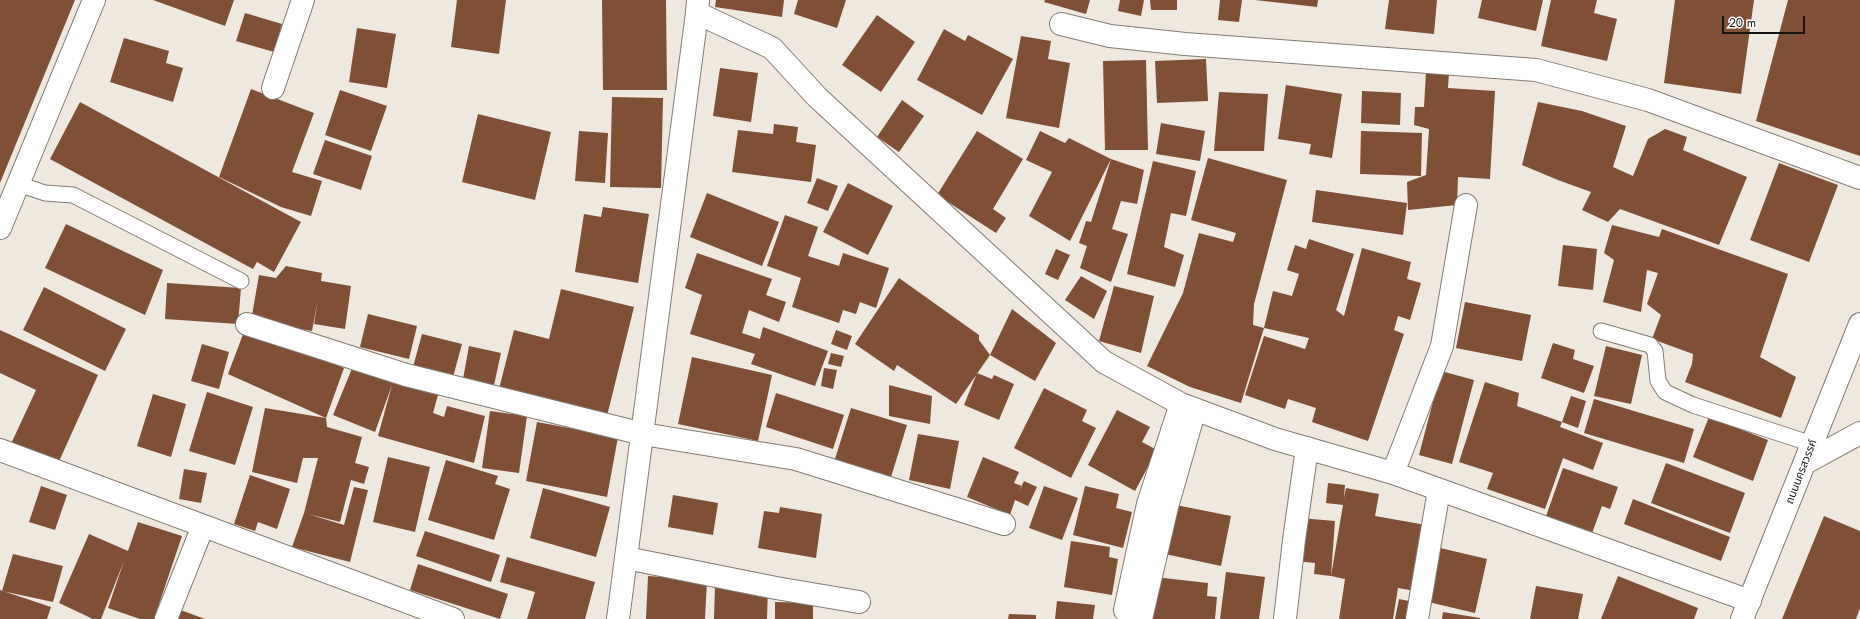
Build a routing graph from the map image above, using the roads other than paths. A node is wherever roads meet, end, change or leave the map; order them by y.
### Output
1 (94, 0) edge
2 (303, 0) edge
3 (698, 6) edge
4 (1061, 24) dead end
5 (273, 88) dead end
6 (1860, 178) edge
7 (18, 184) junction
8 (1466, 205) dead end
9 (0, 228) edge
10 (241, 281) dead end
11 (247, 324) dead end
12 (1860, 324) edge
13 (1601, 331) dead end
14 (1188, 407) junction
15 (1860, 433) edge
16 (643, 434) junction
17 (1307, 448) junction
18 (0, 450) edge
19 (1809, 453) junction
20 (1393, 473) junction
21 (1439, 490) junction
22 (1004, 524) dead end
23 (203, 526) junction
24 (626, 558) junction
25 (859, 602) dead end
26 (1746, 610) edge
27 (1133, 615) edge
28 (166, 619) edge
29 (453, 619) edge
30 (618, 619) edge
31 (1285, 619) edge
32 (1417, 619) edge

1 - 7 street
2 - 5 street
3 - 14 street
3 - 16 street
4 - 6 street
7 - 9 street
7 - 10 lane
8 - 20 street
11 - 16 street
12 - 19 street, ถนนนครสวรรค์
13 - 19 lane
14 - 17 street
14 - 27 street
15 - 19 street
16 - 22 street
16 - 24 street
17 - 20 street
17 - 31 street
18 - 23 street
19 - 26 street, ถนนนครสวรรค์
20 - 21 street
21 - 26 street
21 - 32 street
23 - 28 street
23 - 29 street
24 - 25 street
24 - 30 street

